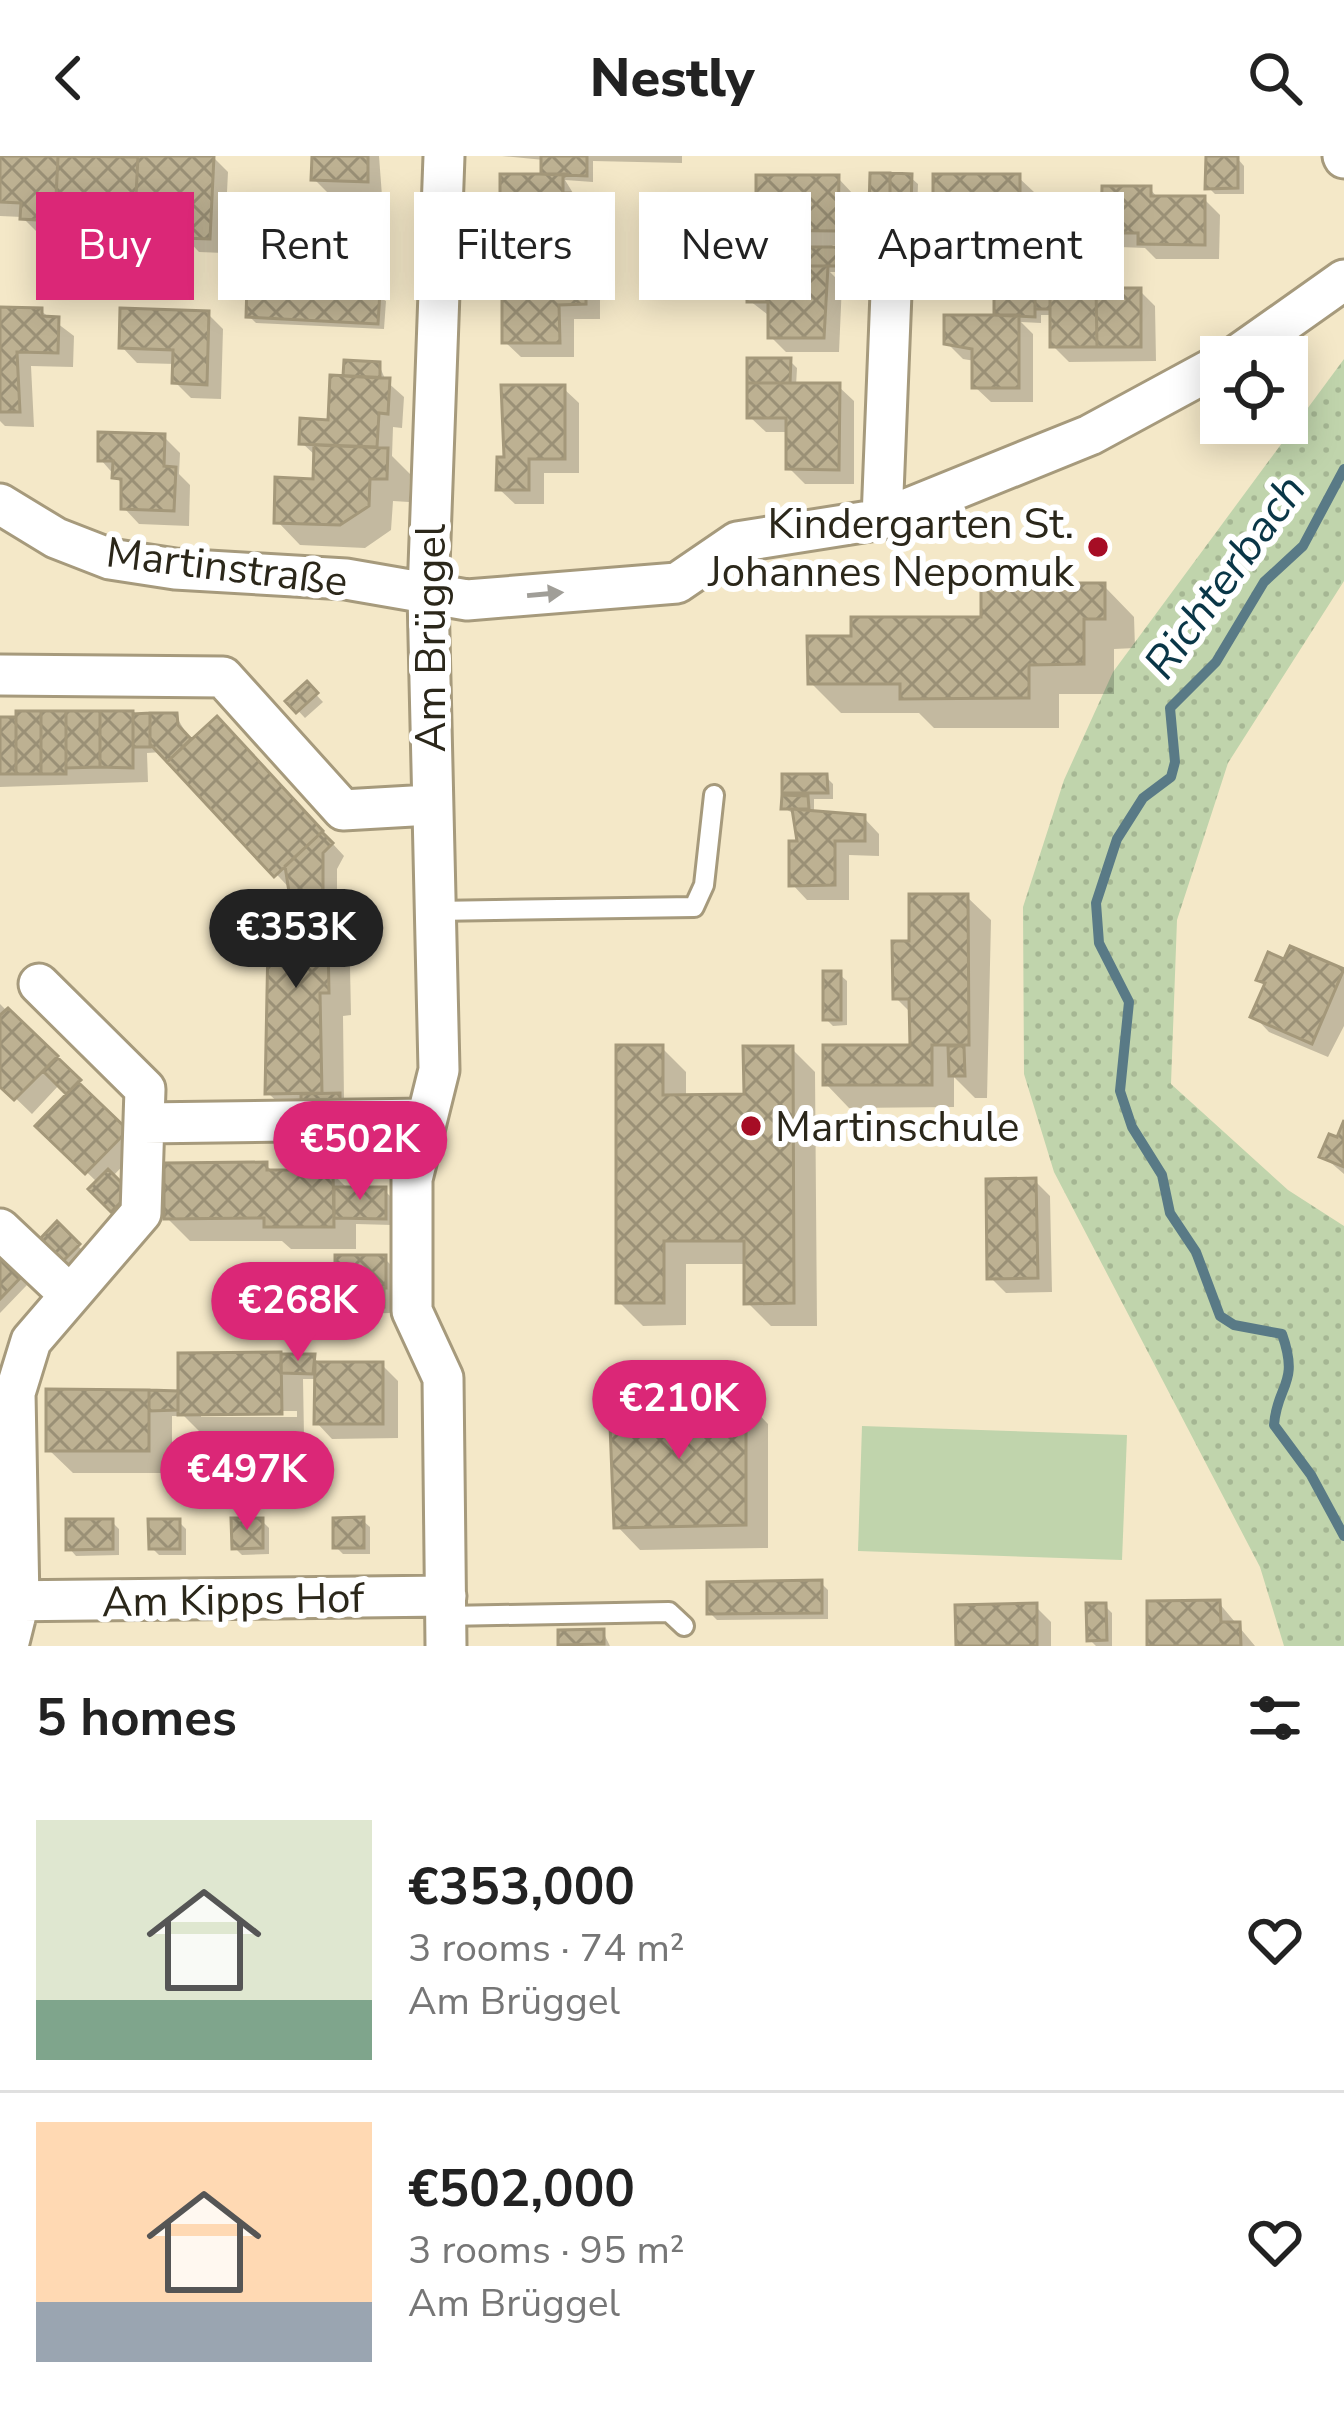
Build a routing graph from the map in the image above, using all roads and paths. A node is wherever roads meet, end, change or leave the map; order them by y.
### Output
1 (443, 156) edge
2 (1344, 280) edge
3 (891, 300) edge
4 (1265, 336) edge
5 (1200, 375) edge
6 (2, 509) edge
7 (881, 519) junction
8 (428, 594) junction
9 (0, 676) edge
10 (714, 795) dead end
11 (430, 805) junction
12 (435, 910) junction
13 (39, 984) dead end
14 (425, 1119) junction
15 (144, 1123) junction
16 (0, 1229) edge
17 (69, 1294) junction
18 (8, 1393) edge
19 (10, 1601) edge
20 (446, 1619) edge
21 (684, 1626) dead end
22 (8, 1646) edge

1 - 8 street, Am Brüggel
2 - 4 street
3 - 7 street
5 - 7 street, Martinstraße
6 - 8 street, Martinstraße
8 -> 7 street, Martinstraße
8 - 11 street, Am Brüggel
9 - 11 street
10 - 12 lane
11 - 12 street, Am Brüggel
12 - 14 street, Am Brüggel
13 - 15 street
14 - 15 street
14 - 20 street, Am Brüggel
15 - 17 street
16 - 17 street
17 - 18 street
18 - 19 street
19 - 20 street, Am Kipps Hof
19 - 22 street
20 - 21 lane

